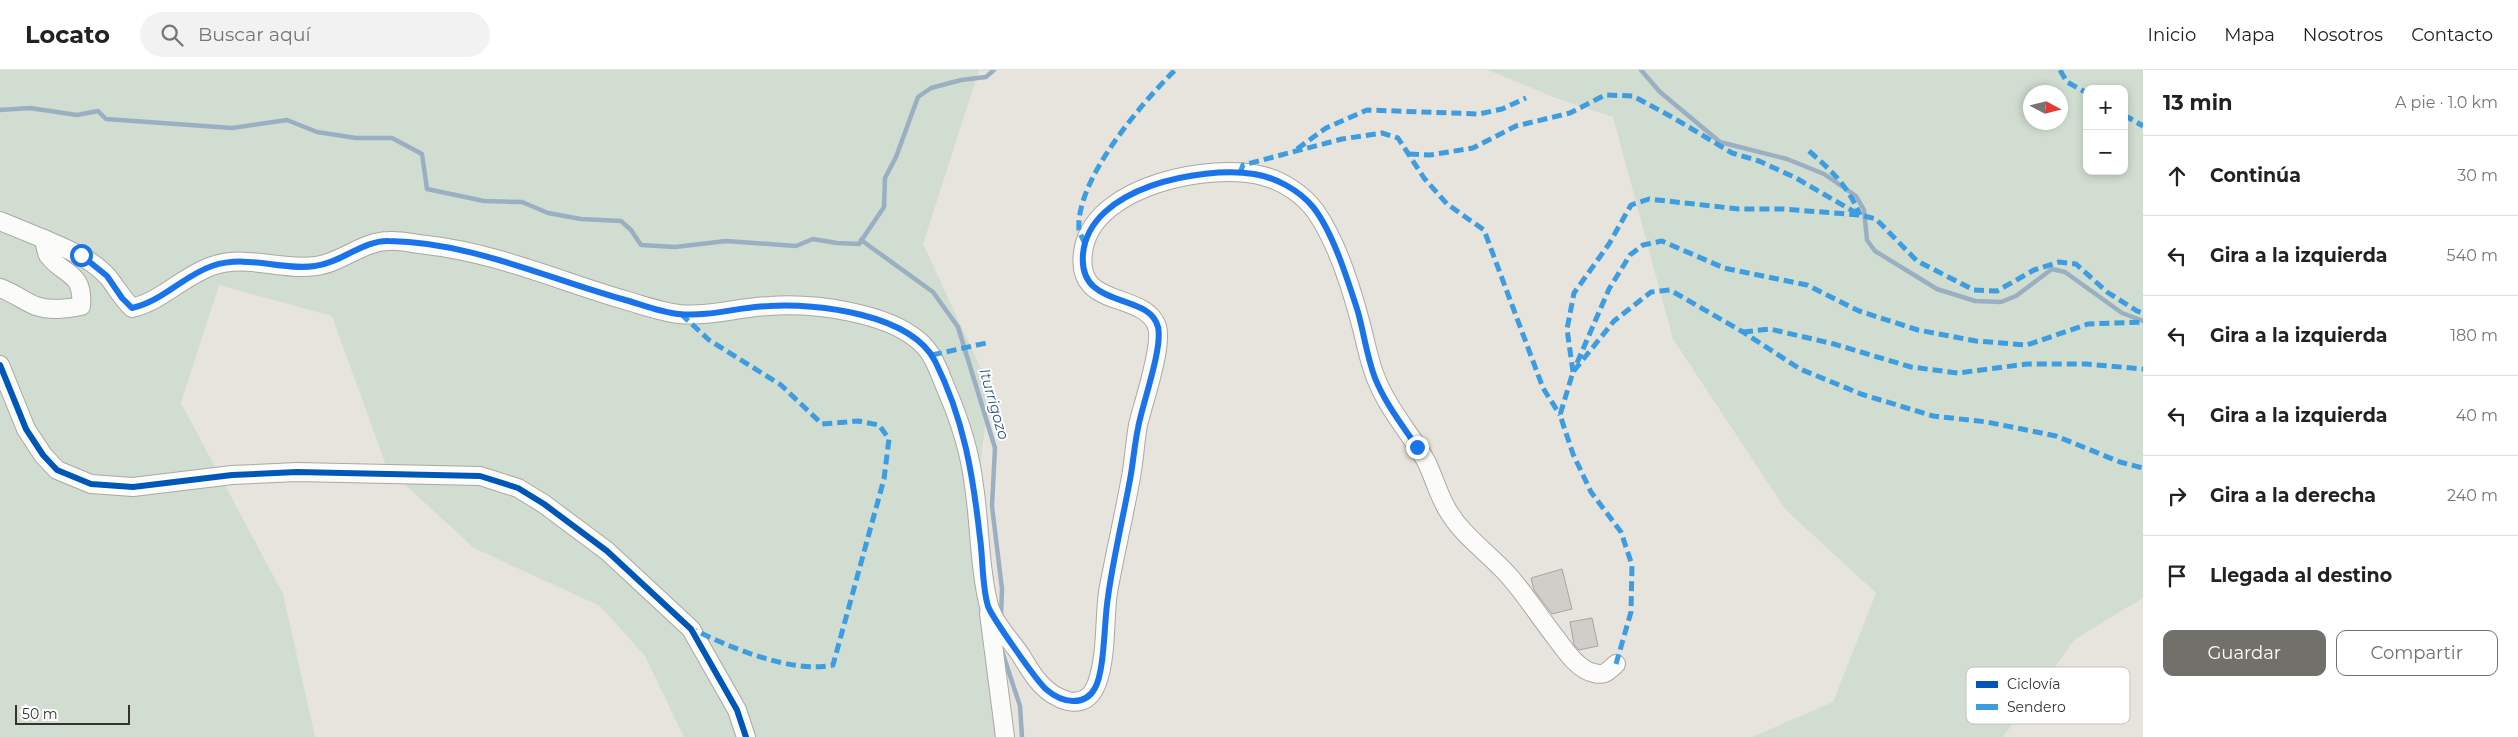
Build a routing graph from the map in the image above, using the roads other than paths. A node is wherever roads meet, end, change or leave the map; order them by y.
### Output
1 (0, 221) edge
2 (44, 239) junction
3 (0, 288) edge
4 (0, 366) edge
5 (988, 610) junction
6 (1616, 664) dead end
7 (746, 737) edge
8 (1005, 737) edge

1 - 2 street
2 - 3 street
2 - 5 street
4 - 7 street
5 - 6 street
5 - 8 street

